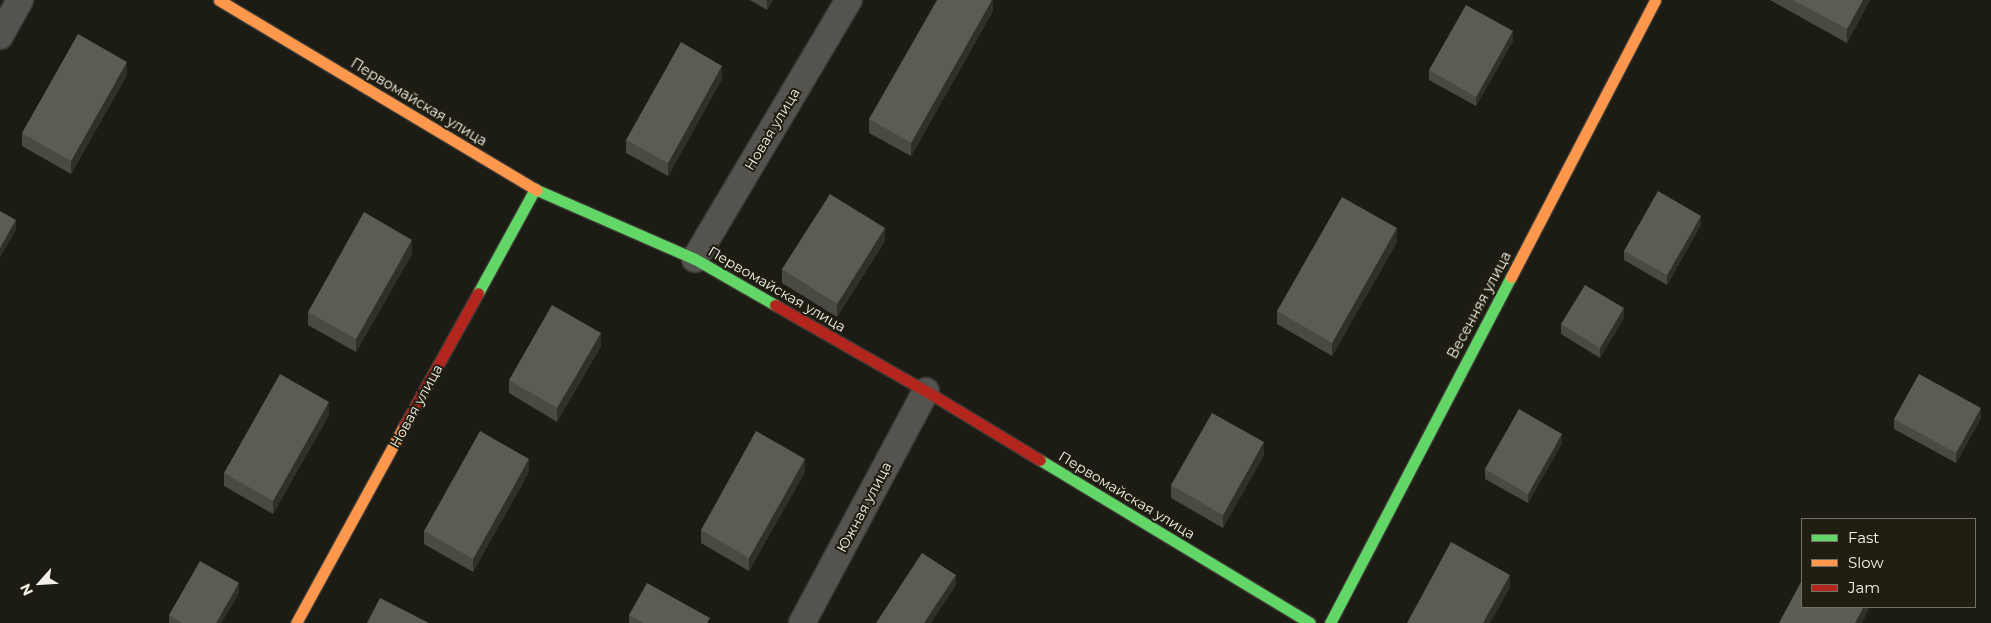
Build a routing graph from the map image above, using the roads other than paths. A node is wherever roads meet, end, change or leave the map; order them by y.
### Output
1 (20, 0) edge
2 (219, 0) edge
3 (850, 0) edge
4 (1655, 0) edge
5 (0, 36) edge
6 (535, 188) junction
7 (695, 259) junction
8 (926, 391) junction
9 (296, 623) edge
10 (802, 623) edge
11 (1310, 623) edge
12 (1330, 623) edge

1 - 5 street
2 - 6 street, Первомайская улица
3 - 7 street, Новая улица
4 - 12 street, Весенняя улица
6 - 7 street, Первомайская улица
6 - 9 street, Новая улица
7 - 8 street, Первомайская улица
8 - 10 street, Южная улица
8 - 11 street, Первомайская улица

